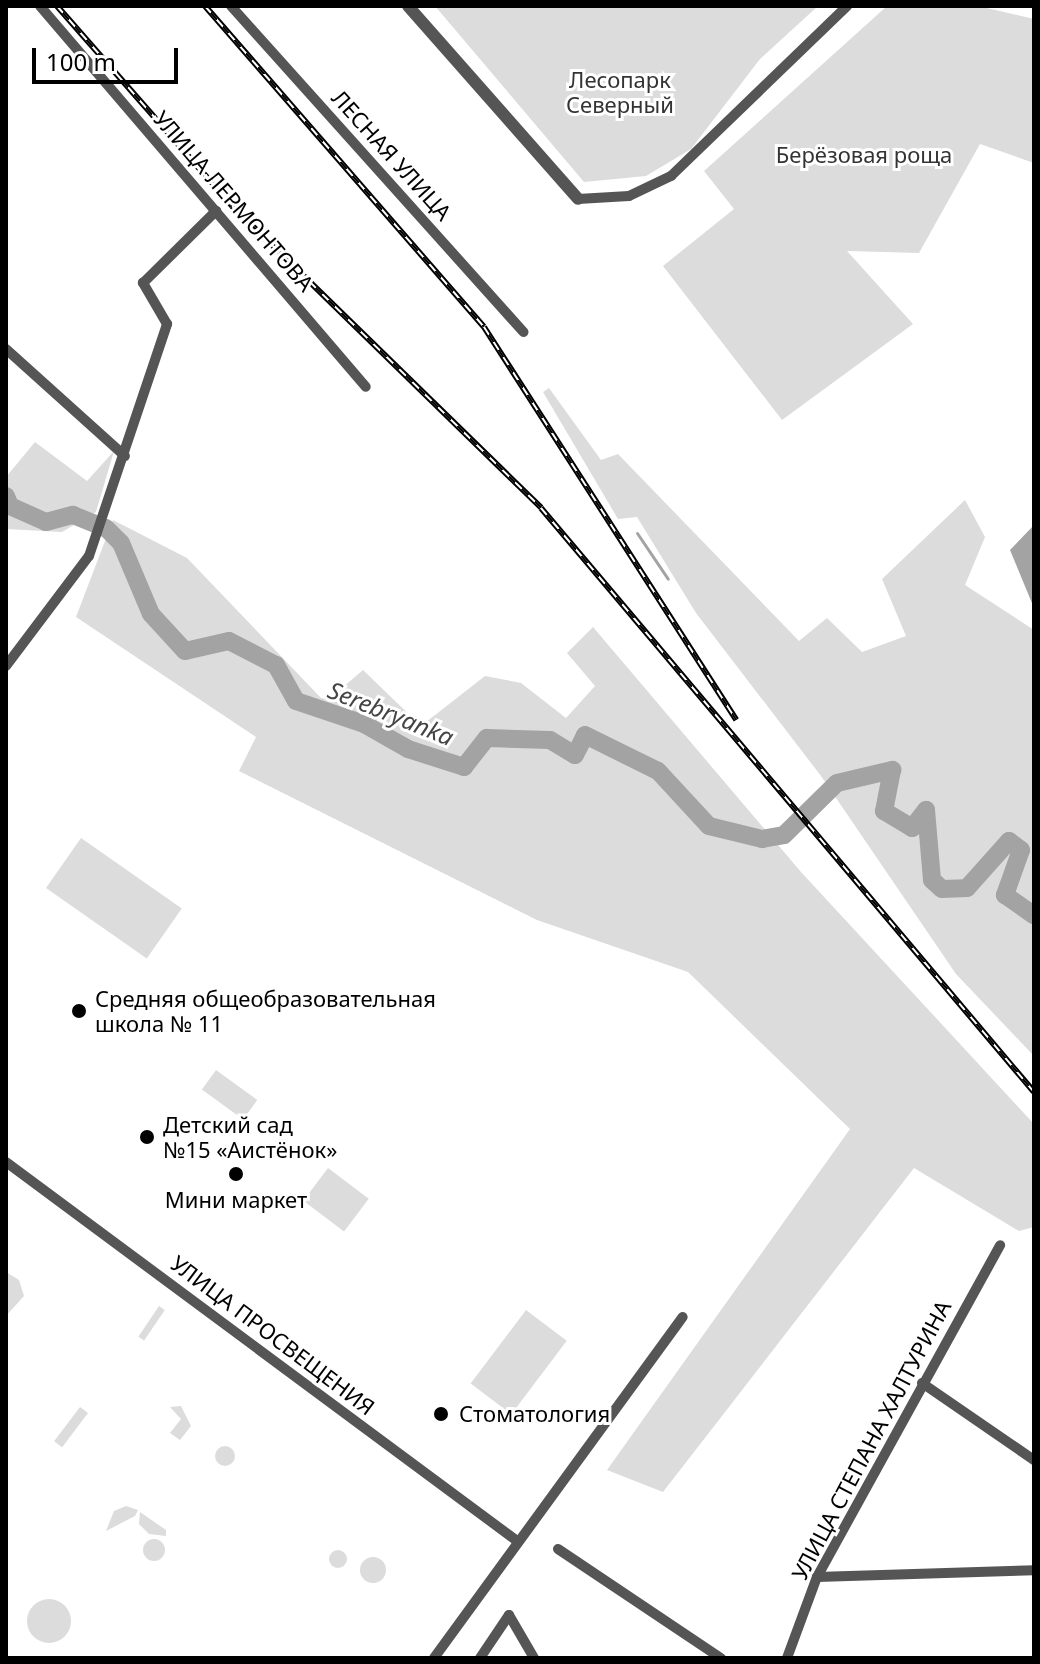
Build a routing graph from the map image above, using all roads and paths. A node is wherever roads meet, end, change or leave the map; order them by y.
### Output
1 (40, 6) edge
2 (231, 6) edge
3 (408, 6) edge
4 (847, 6) edge
5 (578, 199) joint
6 (216, 211) junction
7 (523, 332) dead end
8 (6, 349) edge
9 (366, 387) dead end
10 (125, 456) junction
11 (6, 666) edge
12 (6, 1162) edge
13 (1000, 1245) dead end
14 (683, 1317) dead end
15 (922, 1383) junction
16 (1034, 1460) edge
17 (517, 1541) junction
18 (558, 1549) dead end
19 (1034, 1570) edge
20 (817, 1577) junction
21 (434, 1658) edge
22 (480, 1658) edge
23 (534, 1658) edge
24 (721, 1658) edge
25 (787, 1658) edge

1 - 6 street, УЛИЦА ЛЕРМОНТОВА
2 - 7 street, ЛЕСНАЯ УЛИЦА
3 - 5 street
4 - 5 street
6 - 9 street, УЛИЦА ЛЕРМОНТОВА
6 - 10 street
8 - 10 street
10 - 11 street
12 - 17 street, УЛИЦА ПРОСВЕЩЕНИЯ
13 - 15 street, УЛИЦА СТЕПАНА ХАЛТУРИНА
14 - 17 street
15 - 16 street
15 - 20 street, УЛИЦА СТЕПАНА ХАЛТУРИНА
17 - 21 street
18 - 24 street
19 - 20 street
20 - 25 street, УЛИЦА СТЕПАНА ХАЛТУРИНА
22 - 23 street

